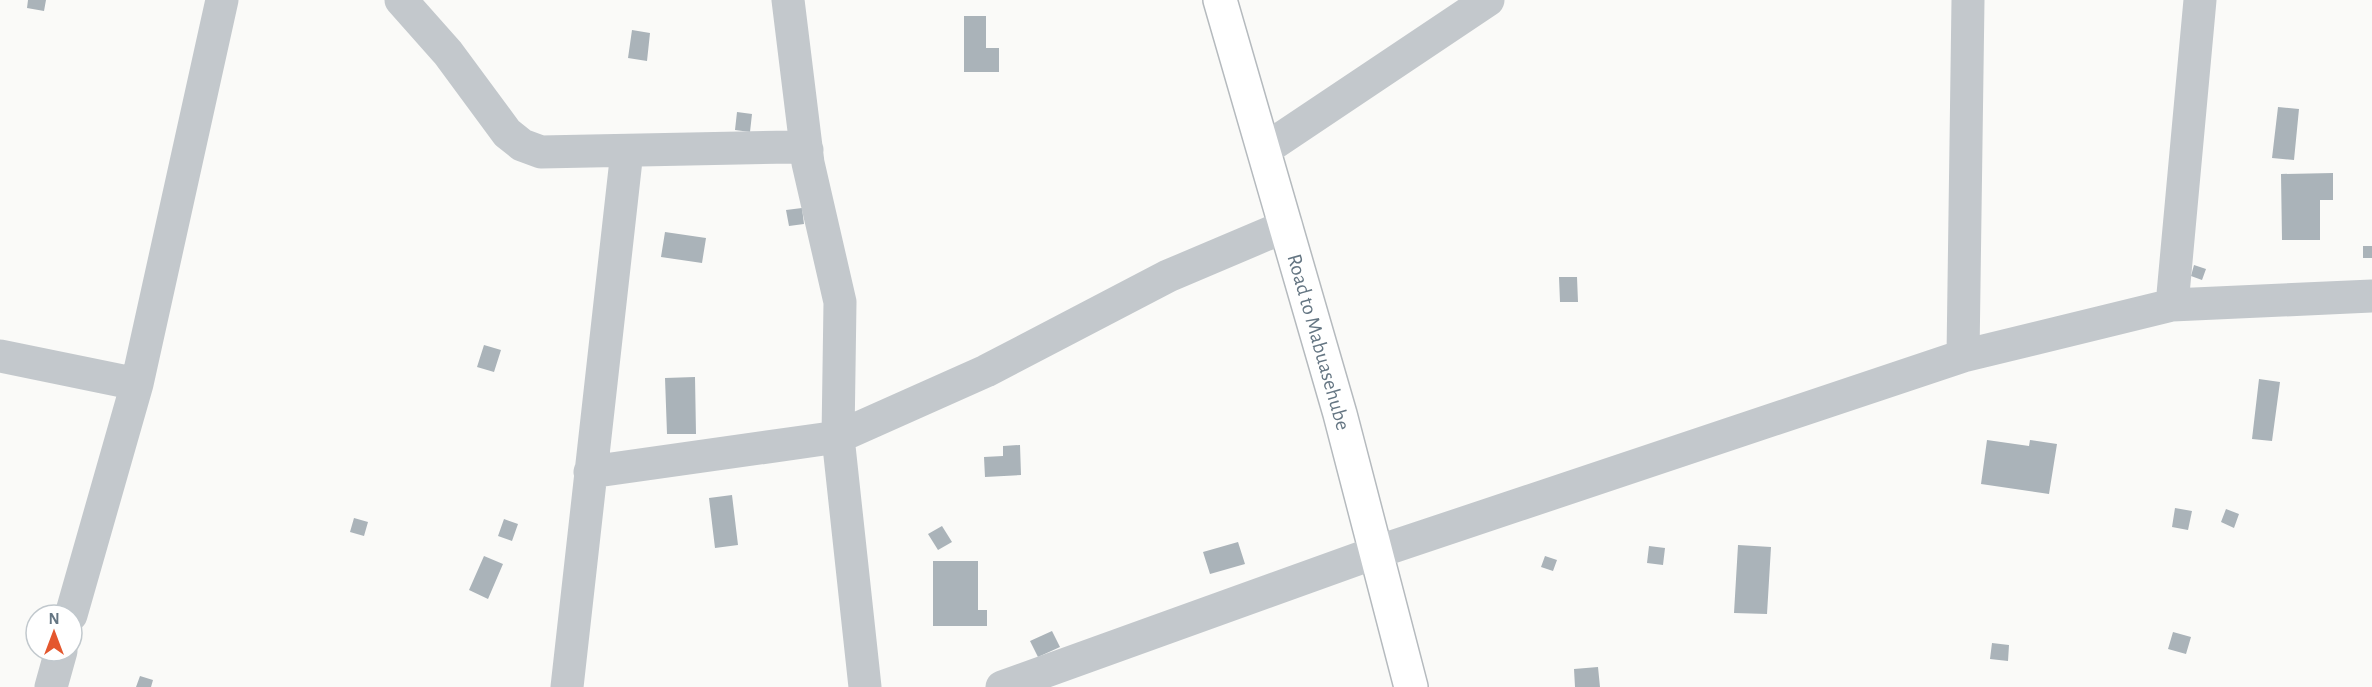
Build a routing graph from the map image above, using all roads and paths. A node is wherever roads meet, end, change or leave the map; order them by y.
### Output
1 (222, 0) edge
2 (401, 0) edge
3 (788, 0) edge
4 (1220, 0) edge
5 (1488, 0) edge
6 (1968, 0) edge
7 (2200, 0) edge
8 (807, 150) junction
9 (1264, 150) junction
10 (627, 151) junction
11 (1286, 226) junction
12 (2372, 296) edge
13 (2172, 304) junction
14 (0, 356) edge
15 (1963, 356) junction
16 (137, 384) junction
17 (838, 437) junction
18 (590, 471) junction
19 (1377, 552) junction
20 (74, 603) edge
21 (58, 663) edge
22 (51, 687) edge
23 (567, 687) edge
24 (865, 687) edge
25 (1002, 687) edge
26 (1411, 687) edge

1 - 16 street
2 - 10 street
3 - 8 street
4 - 9 main road, Road to Mabuasehube
5 - 9 street
6 - 15 street
7 - 13 street
8 - 10 street
8 - 17 street
9 - 11 main road, Road to Mabuasehube
10 - 18 street
11 - 17 street
11 - 19 main road, Road to Mabuasehube
12 - 13 street
13 - 15 street
14 - 16 street
15 - 19 street
16 - 20 street
17 - 18 street
17 - 24 street
18 - 23 street
19 - 25 street
19 - 26 main road, Road to Mabuasehube
21 - 22 street

